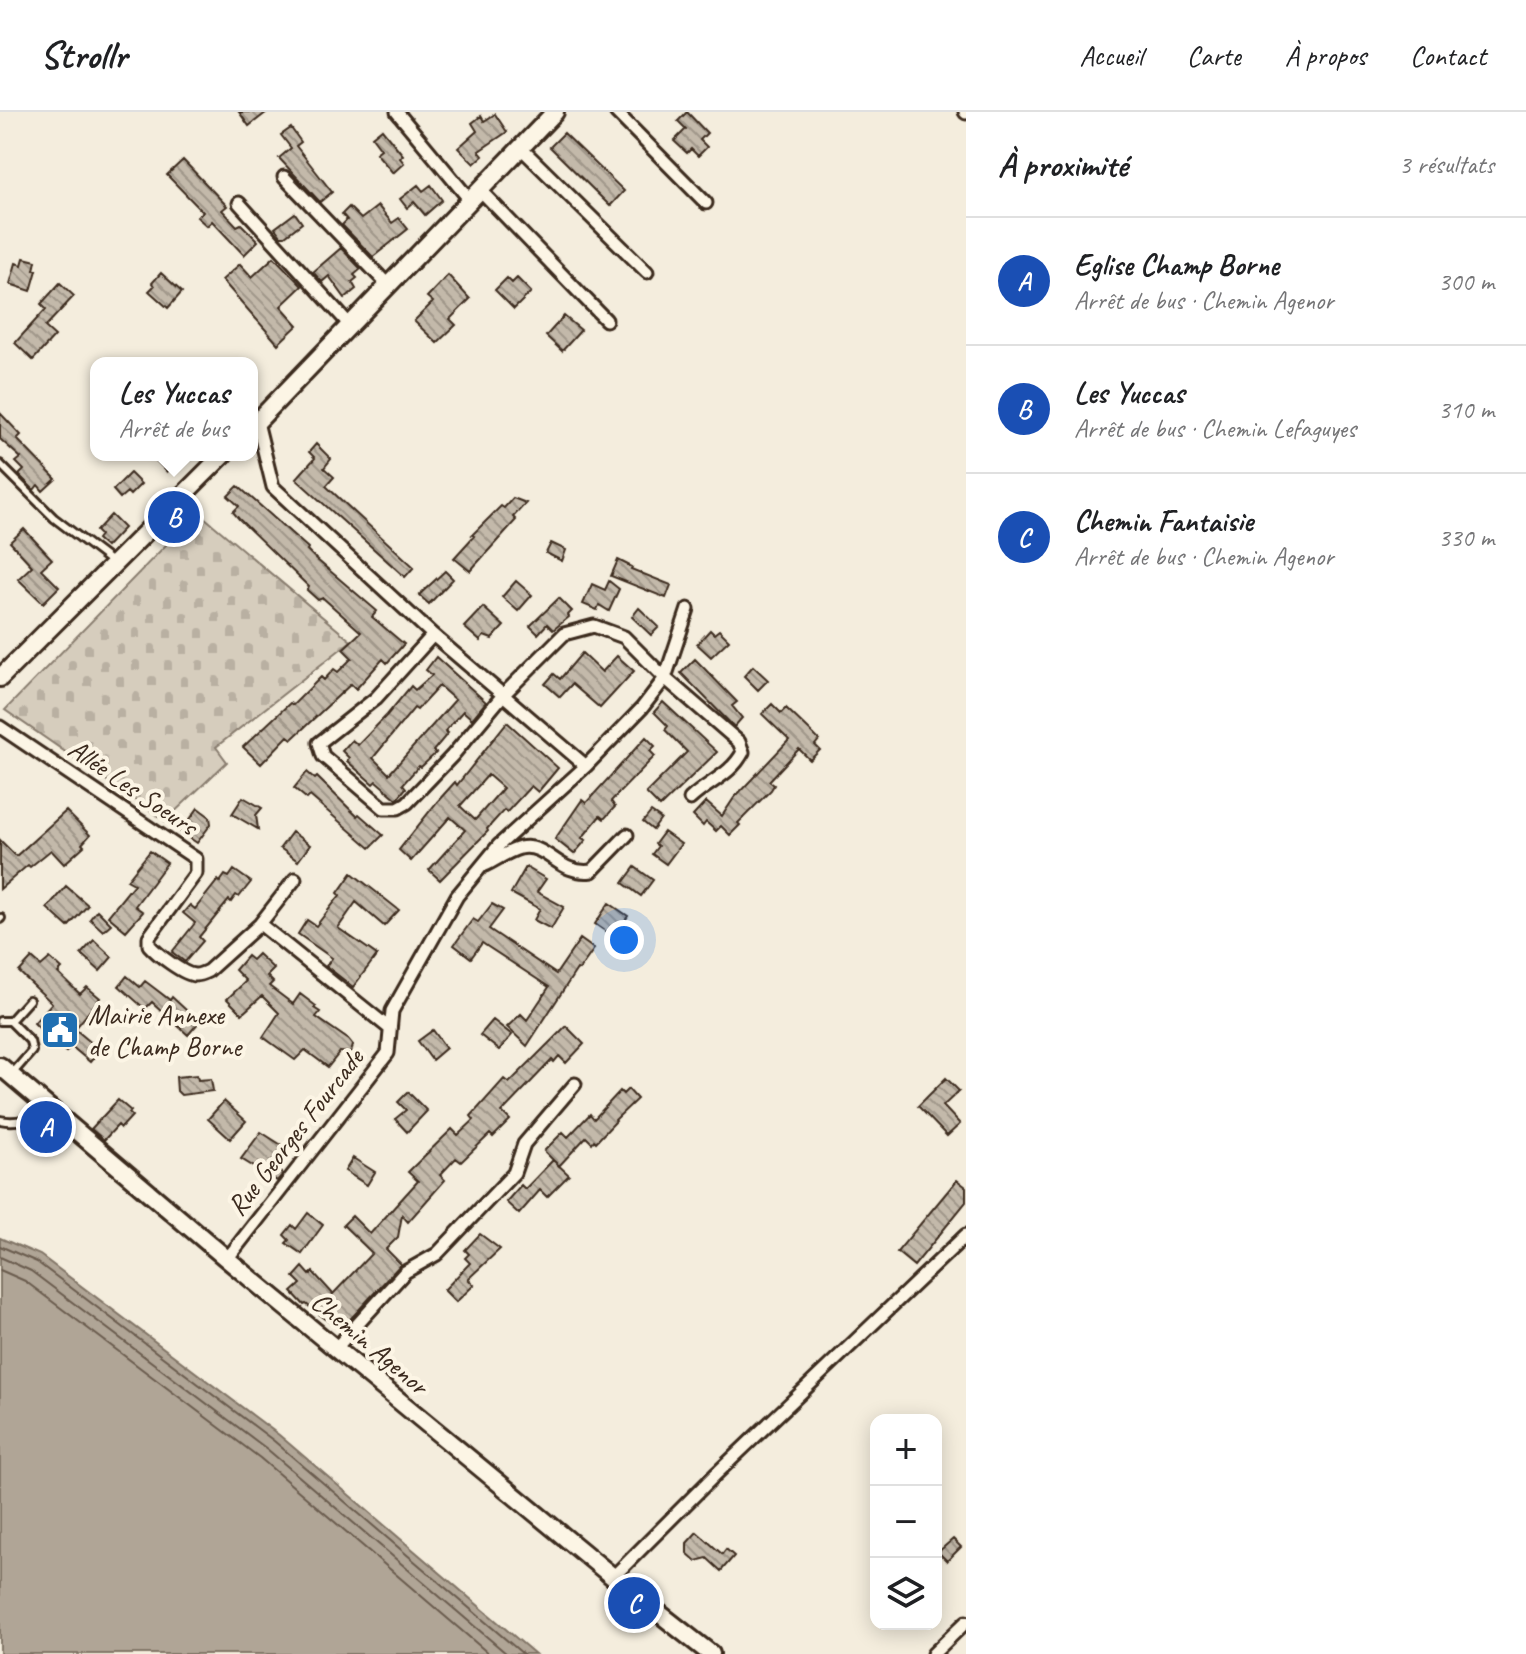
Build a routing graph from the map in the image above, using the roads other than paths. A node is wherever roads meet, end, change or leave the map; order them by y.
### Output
1 (397, 112) edge
2 (554, 112) edge
3 (616, 112) edge
4 (521, 148) junction
5 (284, 177) dead end
6 (475, 195) junction
7 (239, 203) dead end
8 (706, 203) dead end
9 (647, 272) dead end
10 (387, 284) junction
11 (606, 320) dead end
12 (349, 324) junction
13 (258, 420) edge
14 (258, 437) edge
15 (217, 461) edge
16 (0, 464) edge
17 (113, 563) junction
18 (688, 609) dead end
19 (433, 635) junction
20 (0, 678) edge
21 (665, 678) junction
22 (503, 695) junction
23 (0, 727) edge
24 (586, 766) junction
25 (690, 799) dead end
26 (627, 835) dead end
27 (481, 867) junction
28 (295, 879) dead end
29 (260, 924) junction
30 (29, 1000) dead end
31 (0, 1021) edge
32 (10, 1021) junction
33 (389, 1028) junction
34 (5, 1071) edge
35 (575, 1084) dead end
36 (49, 1108) junction
37 (0, 1120) edge
38 (966, 1235) edge
39 (227, 1259) junction
40 (336, 1348) junction
41 (613, 1577) junction
42 (966, 1622) edge
43 (711, 1654) edge
44 (933, 1654) edge

1 - 6 street
2 - 4 main road
3 - 8 street
4 - 6 main road
4 - 9 street
5 - 10 street
6 - 10 main road
6 - 11 street
7 - 12 street
10 - 12 main road
12 - 13 main road
14 - 19 street
15 - 17 main road
16 - 17 lane
17 - 20 main road
18 - 21 street, Rue Georges Fourcade
19 - 22 street
19 - 22 street
21 - 22 street
21 - 24 street, Rue Georges Fourcade
21 - 25 street
22 - 24 street
23 - 29 street, Allée Les Soeurs
24 - 27 street, Rue Georges Fourcade
26 - 27 street
27 - 33 street, Rue Georges Fourcade
28 - 29 street, Allée Les Soeurs
29 - 33 street
30 - 32 lane
31 - 32 lane
32 - 34 lane
33 - 39 street, Rue Georges Fourcade
34 - 36 main road, Chemin Agenor
35 - 40 street
36 - 37 lane
36 - 39 main road, Chemin Agenor
38 - 41 street
39 - 40 main road, Chemin Agenor
40 - 41 main road, Chemin Agenor
41 - 43 main road, Chemin Agenor
42 - 44 street

